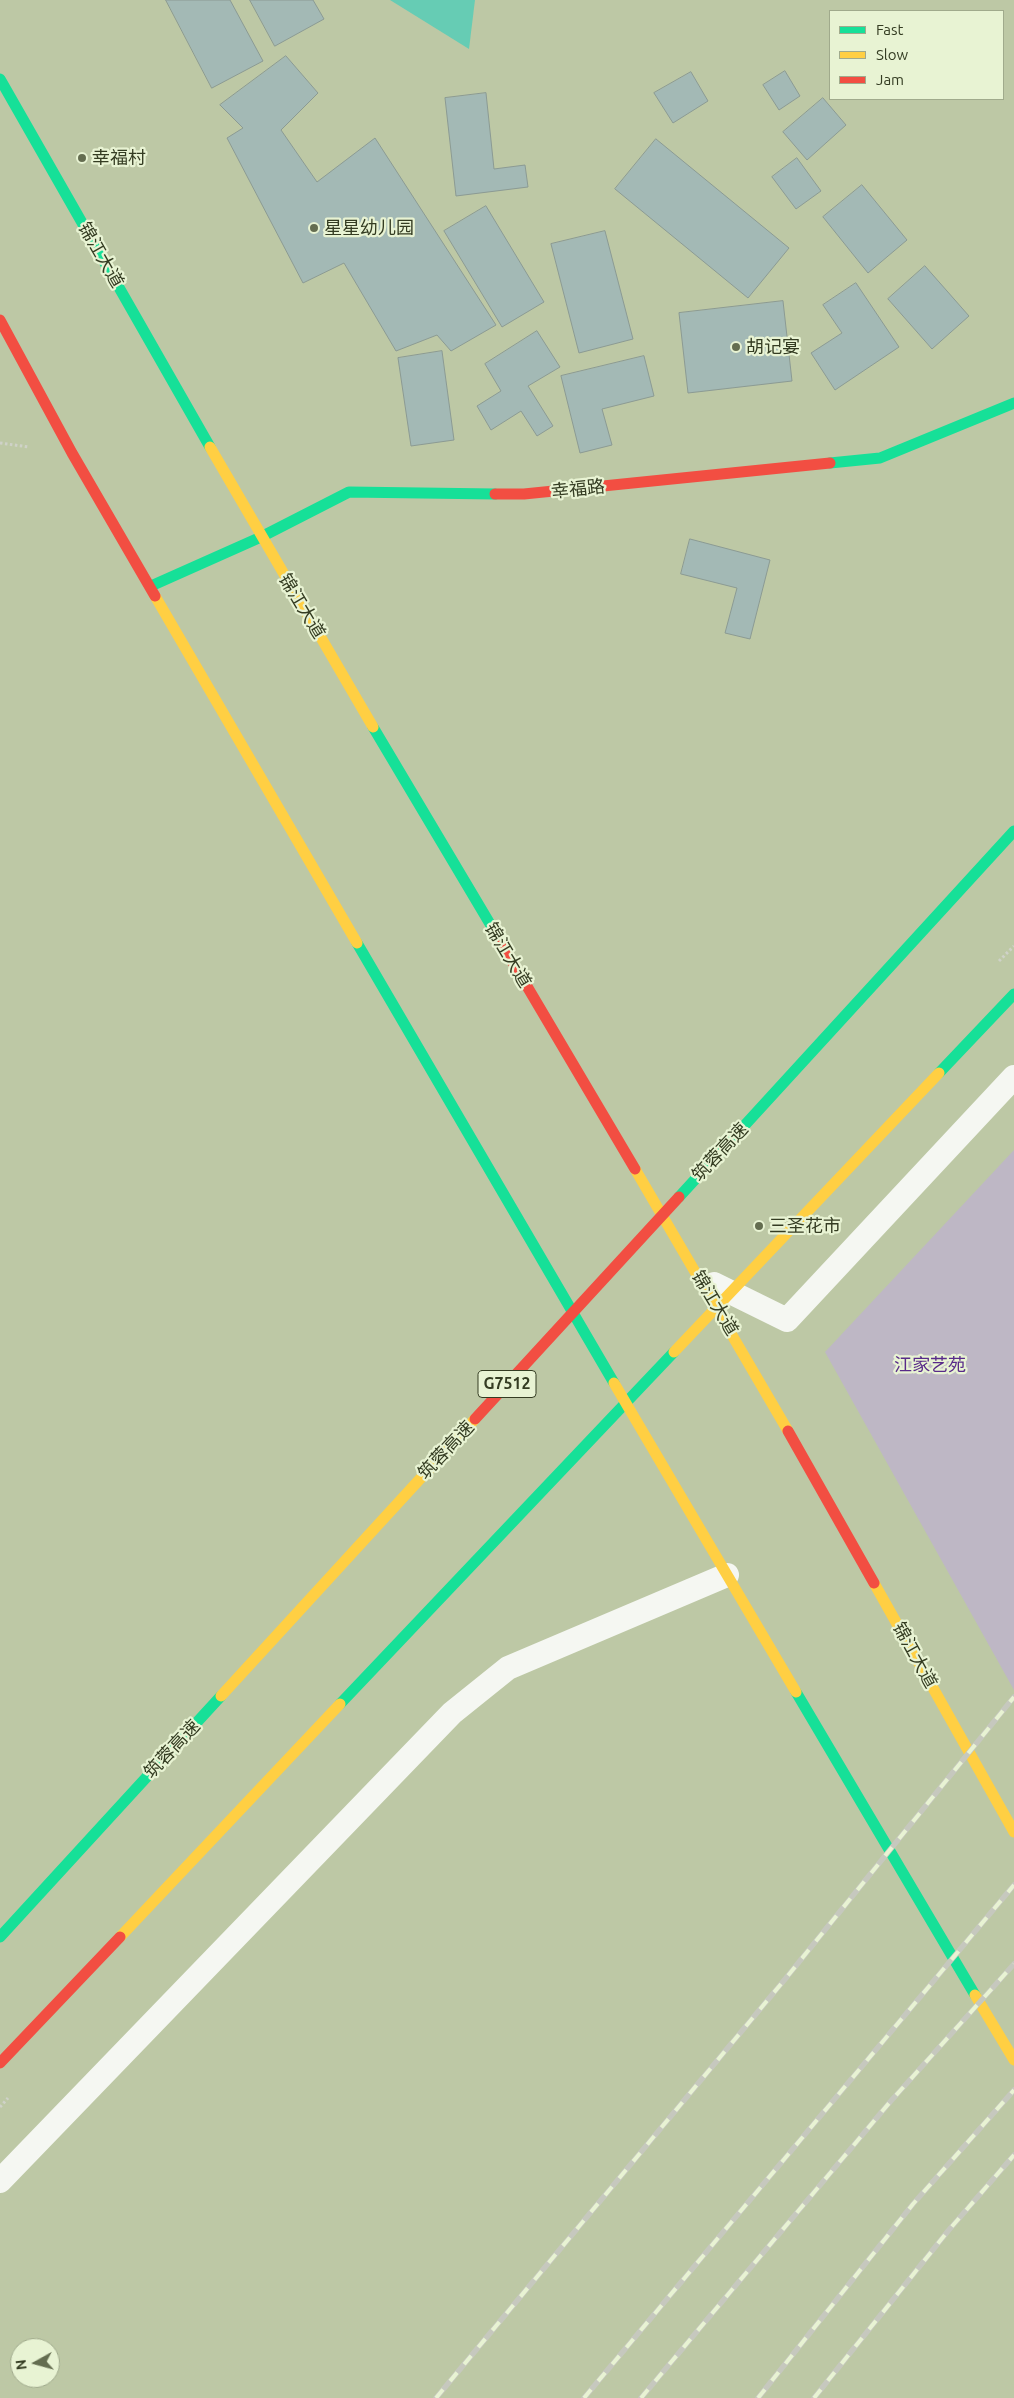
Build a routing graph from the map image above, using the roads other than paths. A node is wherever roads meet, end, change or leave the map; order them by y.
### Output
1 (0, 79) edge
2 (0, 320) edge
3 (1014, 403) edge
4 (261, 537) junction
5 (150, 586) junction
6 (1014, 832) edge
7 (1014, 994) edge
8 (1014, 1077) edge
9 (699, 1277) junction
10 (728, 1575) junction
11 (1014, 1832) edge
12 (0, 1936) edge
13 (1014, 2060) edge
14 (0, 2063) edge
15 (0, 2181) edge

1 - 4 main road, 锦江大道
2 - 5 main road
3 - 4 main road, 幸福路
4 - 5 main road, 幸福路
4 - 9 main road, 锦江大道
5 - 10 main road
6 - 12 main road, 筑蓉高速 / G7512
7 - 14 main road
8 - 9 lane
9 - 11 main road, 锦江大道
10 - 13 main road
10 - 15 lane

